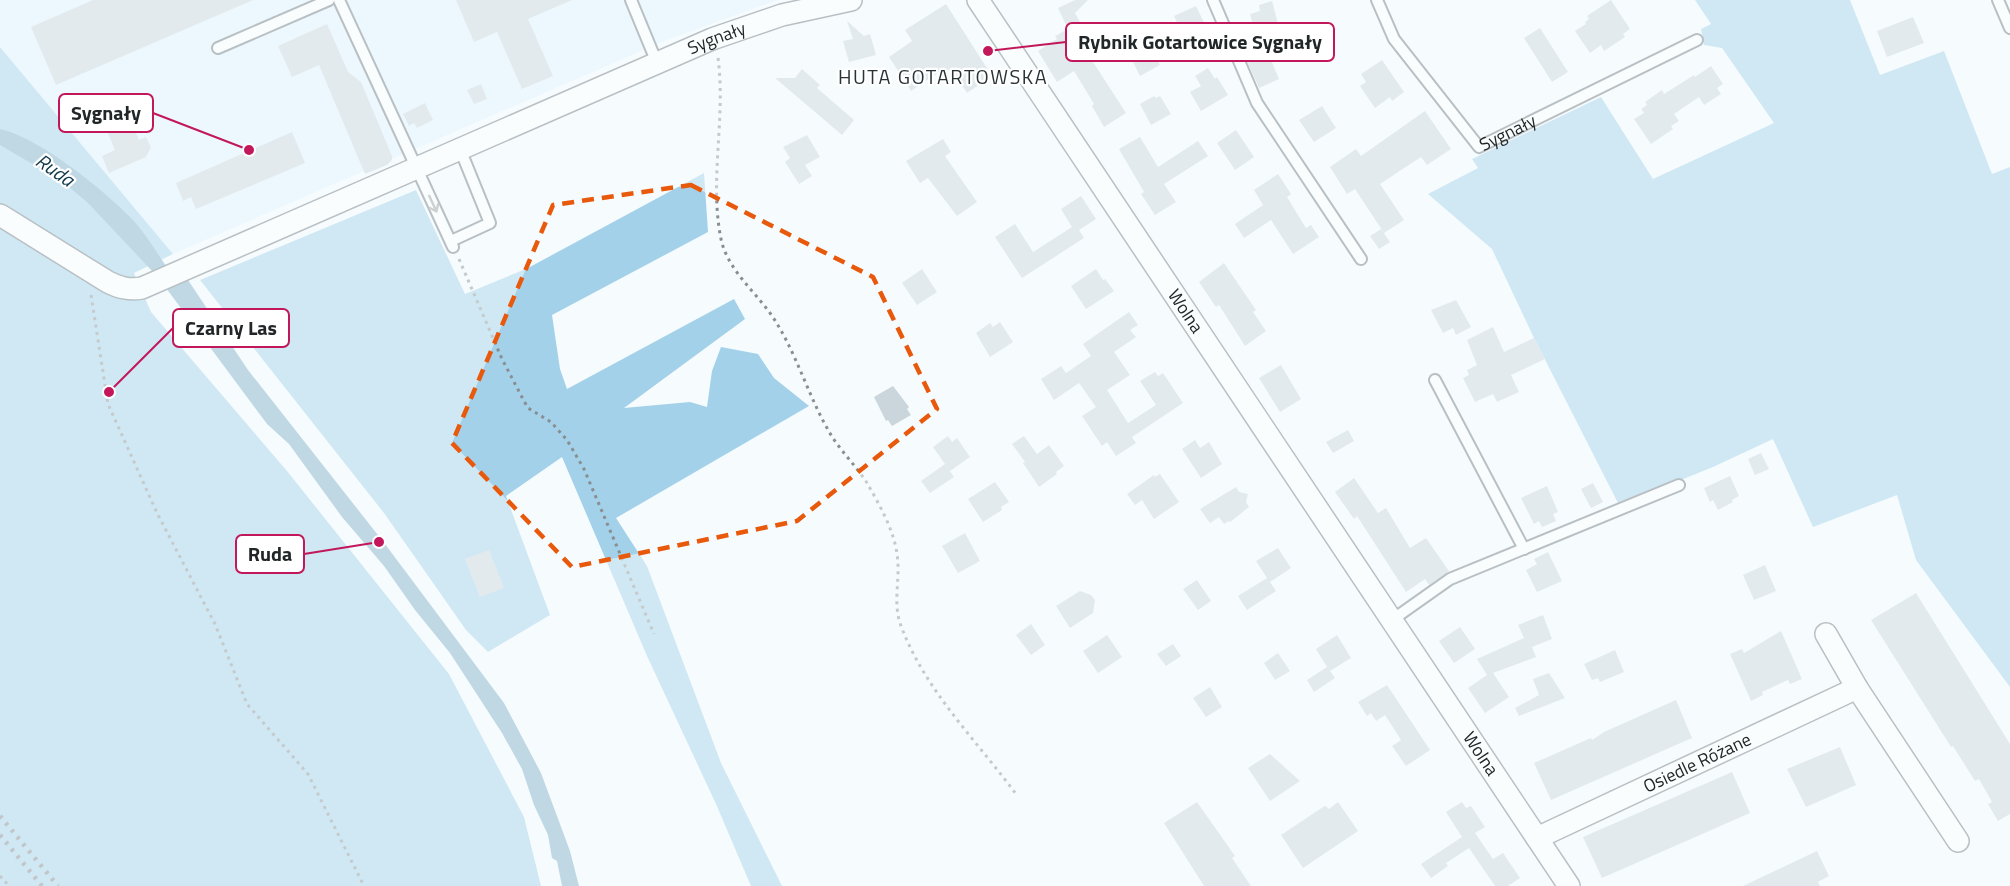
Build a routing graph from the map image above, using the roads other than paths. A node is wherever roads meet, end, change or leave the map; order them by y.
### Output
1 (328, 0) edge
2 (339, 0) edge
3 (631, 0) edge
4 (851, 0) edge
5 (978, 0) edge
6 (1213, 0) edge
7 (1377, 0) edge
8 (1998, 0) edge
9 (2010, 28) edge
10 (1697, 40) dead end
11 (218, 48) dead end
12 (657, 63) junction
13 (460, 149) junction
14 (416, 168) junction
15 (0, 215) edge
16 (1361, 259) dead end
17 (1435, 380) dead end
18 (1679, 485) dead end
19 (1524, 549) junction
20 (1392, 620) junction
21 (1826, 634) dead end
22 (1857, 688) junction
23 (1537, 837) junction
24 (1958, 841) dead end
25 (1569, 886) edge

1 - 11 lane
2 - 14 lane
3 - 12 lane
4 - 12 street, Sygnały
5 - 20 street, Wolna
6 - 16 lane
7 - 10 lane, Sygnały
8 - 9 lane
12 - 13 street, Sygnały
13 - 14 street, Sygnały
14 -> 13 lane
14 - 15 street, Sygnały
17 - 19 lane
18 - 19 lane
19 - 20 lane
20 - 23 street, Wolna
21 - 22 street
22 - 23 street, Osiedle Różane
22 - 24 street
23 - 25 street, Wolna

